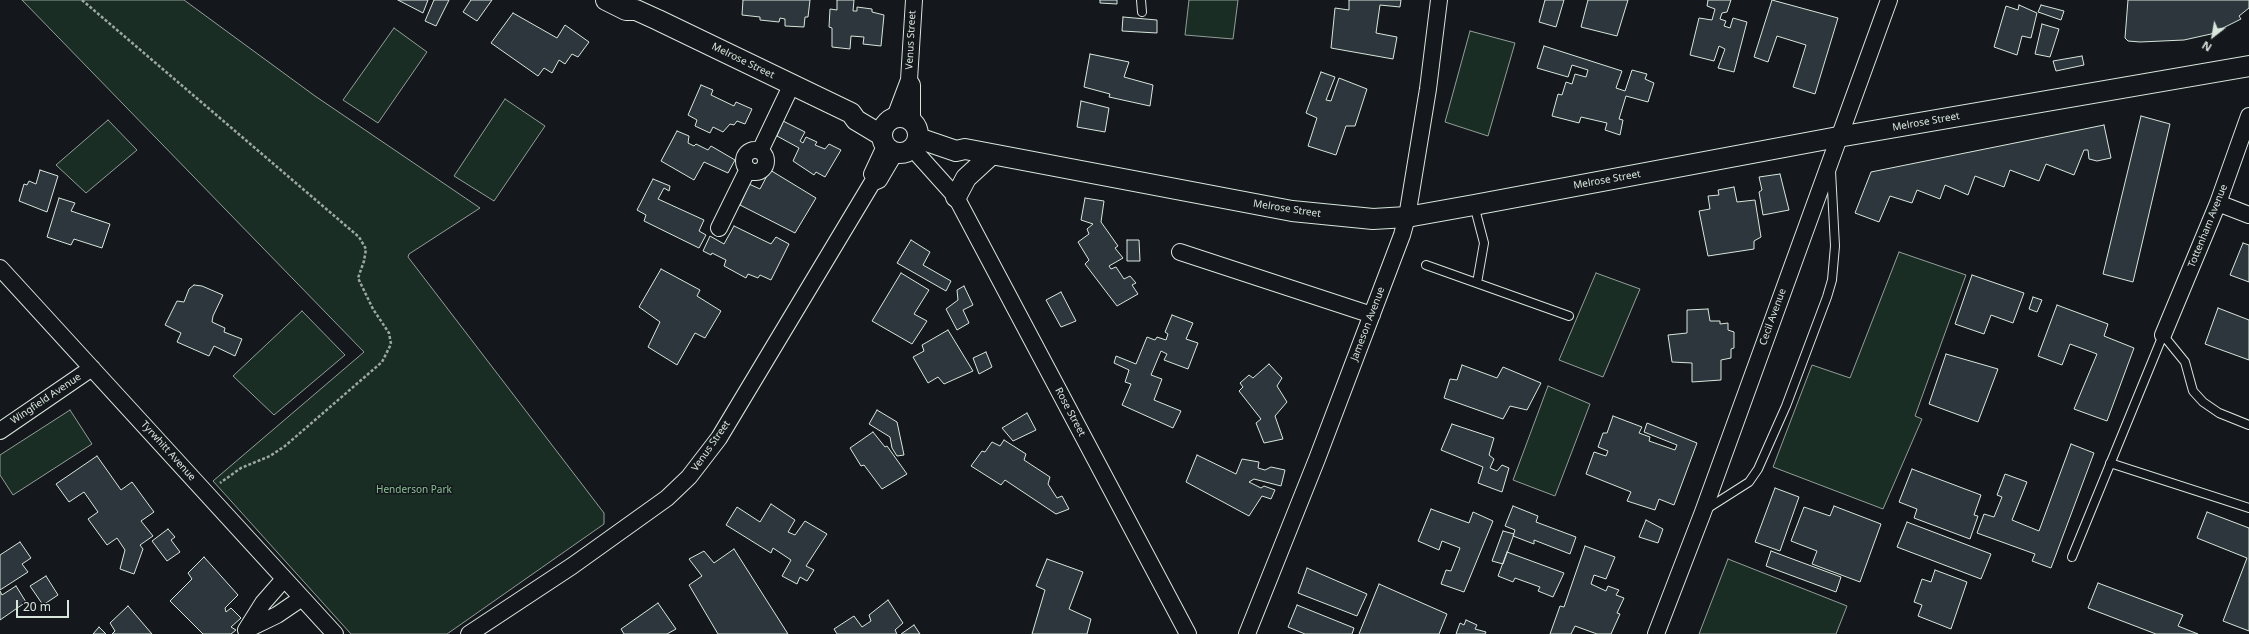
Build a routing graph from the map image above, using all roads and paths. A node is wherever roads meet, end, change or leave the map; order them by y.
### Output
1 (82, 0) edge
2 (606, 0) edge
3 (914, 0) edge
4 (1141, 0) edge
5 (1439, 0) edge
6 (1889, 0) edge
7 (632, 5) edge
8 (1142, 12) dead end
9 (2249, 66) edge
10 (792, 84) junction
11 (2249, 116) edge
12 (902, 135) junction
13 (1838, 137) junction
14 (990, 155) junction
15 (1831, 158) junction
16 (953, 194) junction
17 (2218, 203) junction
18 (1474, 205) junction
19 (2249, 216) edge
20 (1407, 217) junction
21 (719, 228) dead end
22 (1180, 252) dead end
23 (1426, 265) dead end
24 (0, 268) edge
25 (1477, 283) junction
26 (1372, 315) junction
27 (1569, 316) dead end
28 (2163, 335) junction
29 (92, 368) junction
30 (2249, 425) edge
31 (0, 431) edge
32 (2110, 463) junction
33 (207, 494) junction
34 (2249, 508) edge
35 (1703, 512) junction
36 (2072, 557) dead end
37 (284, 579) junction
38 (302, 598) junction
39 (244, 632) edge
40 (335, 634) edge
41 (469, 634) edge
42 (1188, 634) edge
43 (1247, 634) edge
44 (1656, 634) edge

1 - 33 path
2 - 7 street, Melrose Street
3 - 12 street, Venus Street
4 - 8 lane
5 - 20 street, Jameson Avenue
6 - 13 street, Cecil Avenue
7 - 10 street, Melrose Street
9 - 13 street, Melrose Street
10 - 12 street, Melrose Street
10 - 21 street
11 - 17 street, Tottenham Avenue
12 - 14 street, Melrose Street
12 - 16 street, Rose Street
12 - 41 street, Venus Street
13 - 15 street, Cecil Avenue
13 - 18 street, Melrose Street
14 - 16 street
14 - 20 street, Melrose Street
15 - 35 street, Cecil Avenue
15 - 35 lane
16 - 42 street, Rose Street
17 - 19 street
17 - 28 street, Tottenham Avenue
18 - 20 street, Melrose Street
18 - 25 lane
20 - 26 street, Jameson Avenue
22 - 26 street
23 - 25 lane
24 - 29 street, Tyrwhitt Avenue
25 - 27 lane
26 - 43 street, Jameson Avenue
28 - 30 lane
28 - 32 lane
29 - 31 street, Wingfield Avenue
29 - 33 street, Tyrwhitt Avenue
32 - 34 lane
32 - 36 lane
33 - 37 street, Tyrwhitt Avenue
35 - 44 street, Cecil Avenue
37 - 38 street, Tyrwhitt Avenue
37 - 39 street
38 - 39 street
38 - 40 street, Tyrwhitt Avenue

